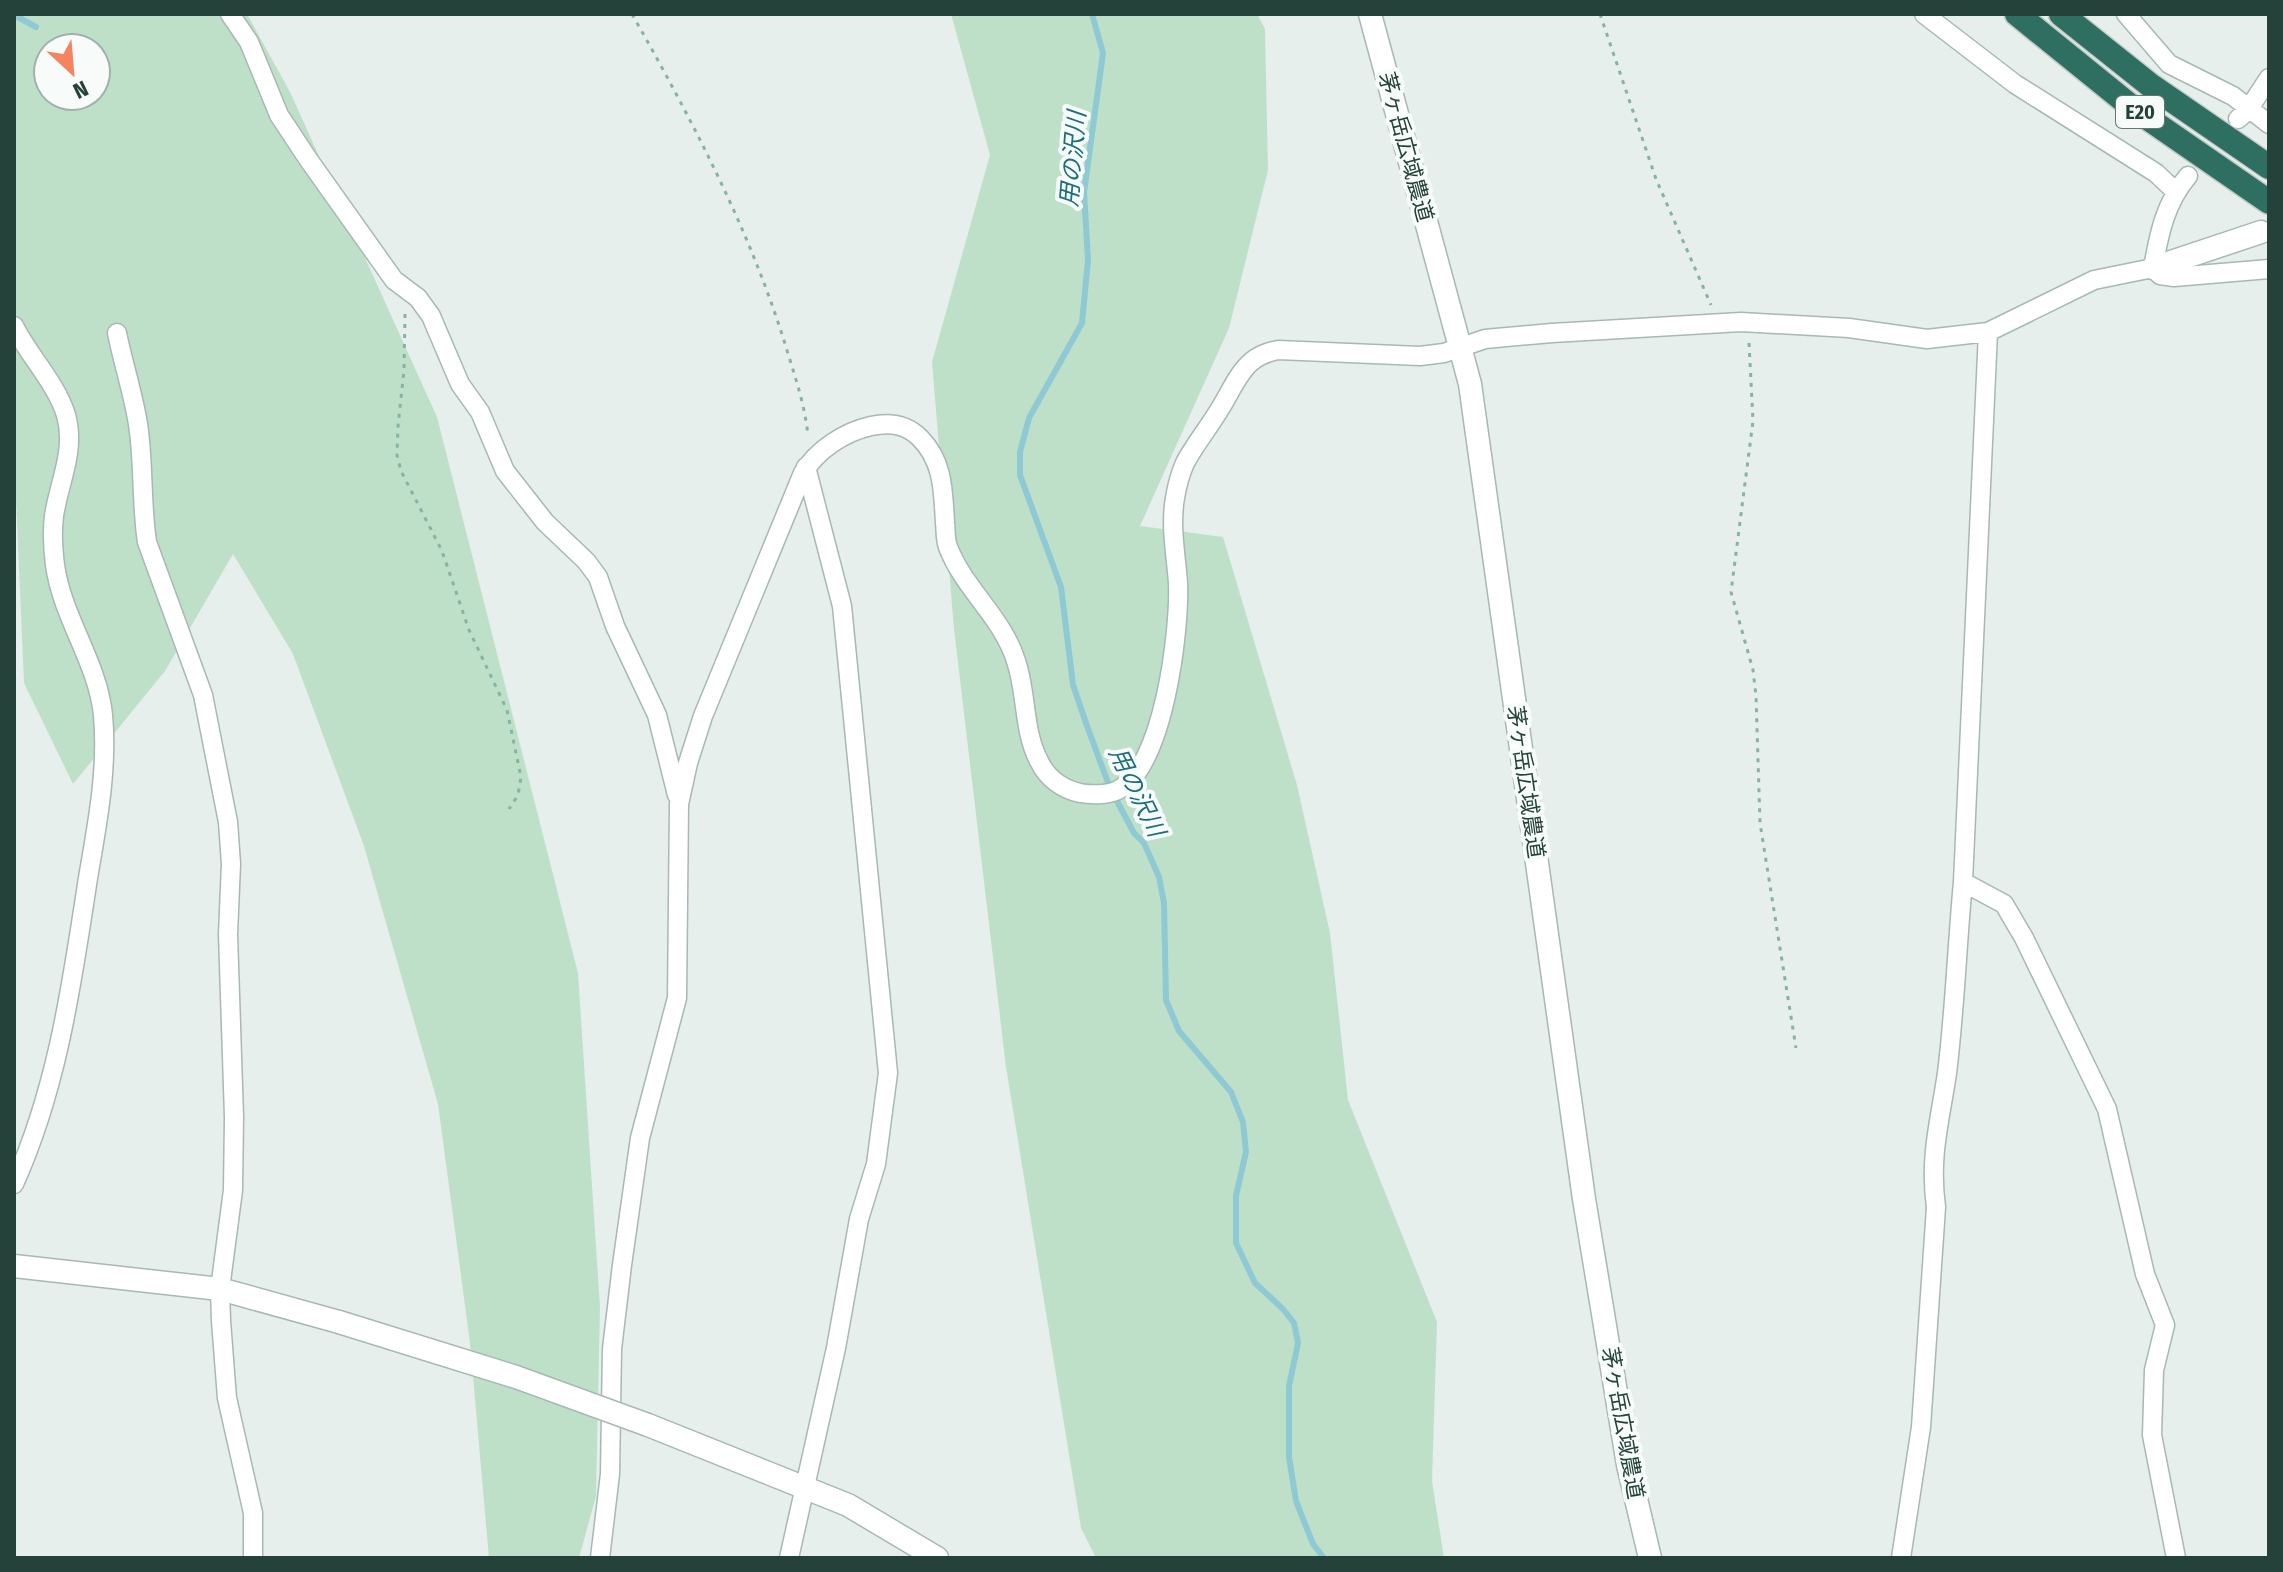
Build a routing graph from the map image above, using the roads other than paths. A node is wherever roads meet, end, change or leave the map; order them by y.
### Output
1 (230, 14) edge
2 (1370, 14) edge
3 (2017, 14) edge
4 (2061, 14) edge
5 (2126, 14) edge
6 (1939, 18) edge
7 (2269, 78) edge
8 (2243, 114) junction
9 (2269, 124) edge
10 (2269, 167) edge
11 (2188, 176) dead end
12 (2175, 191) junction
13 (2269, 202) edge
14 (2261, 232) dead end
15 (2153, 268) junction
16 (2269, 269) edge
17 (14, 326) edge
18 (1988, 332) junction
19 (117, 333) dead end
20 (1461, 346) junction
21 (809, 463) junction
22 (679, 804) junction
23 (1963, 882) junction
24 (14, 1184) edge
25 (17, 1266) edge
26 (220, 1289) junction
27 (804, 1486) junction
28 (253, 1558) edge
29 (600, 1558) edge
30 (789, 1558) edge
31 (937, 1558) edge
32 (1650, 1558) edge
33 (1901, 1558) edge
34 (2176, 1558) edge

1 - 22 street
2 - 20 street, 茅ヶ岳広域農道
3 - 13 highway, E20
4 - 10 highway, E20
5 - 8 street
6 - 12 street
7 - 8 street
8 - 9 street
11 - 12 street
12 - 15 street
14 - 15 street
15 - 16 street
15 - 18 street
17 - 24 street
18 - 20 street
18 - 23 street
19 - 26 street
20 - 21 street
20 - 32 street, 茅ヶ岳広域農道
21 - 22 street
21 - 27 street
22 - 29 street
23 - 33 street
23 - 34 street
25 - 26 street
26 - 27 street, bridge
26 - 28 street
27 - 30 street
27 - 31 street

